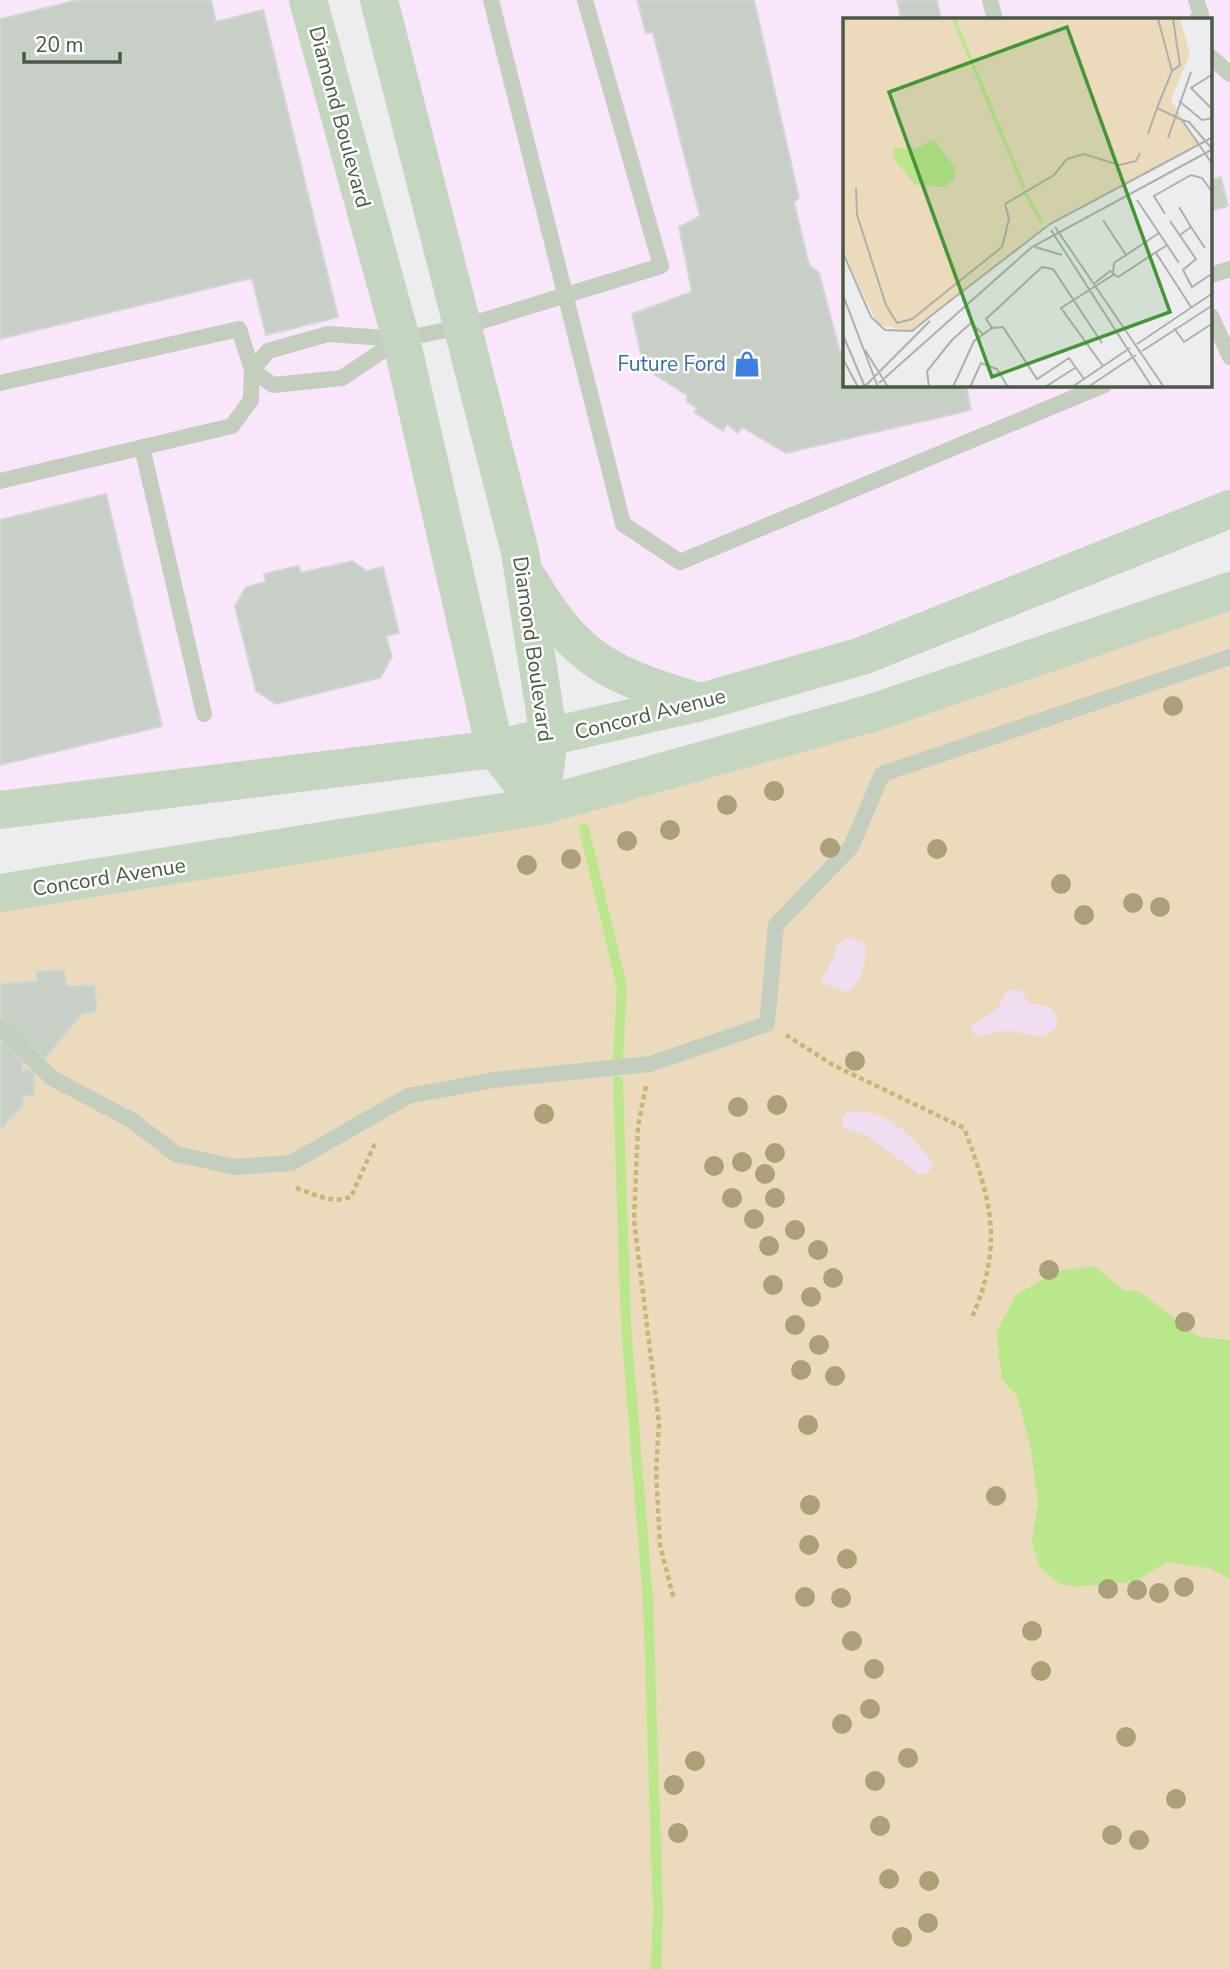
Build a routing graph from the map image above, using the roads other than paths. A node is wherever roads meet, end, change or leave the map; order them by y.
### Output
1 (308, 0) edge
2 (379, 0) edge
3 (491, 0) edge
4 (585, 0) edge
5 (990, 0) edge
6 (1196, 0) edge
7 (995, 18) edge
8 (1198, 18) edge
9 (1212, 58) edge
10 (1230, 74) edge
11 (1230, 269) edge
12 (1212, 275) edge
13 (567, 295) junction
14 (1212, 318) edge
15 (462, 327) junction
16 (401, 339) junction
17 (1230, 357) edge
18 (252, 370) junction
19 (0, 383) edge
20 (1099, 387) edge
21 (142, 447) junction
22 (0, 481) edge
23 (1230, 509) edge
24 (522, 567) junction
25 (1230, 591) edge
26 (1230, 657) edge
27 (701, 702) junction
28 (204, 714) dead end
29 (549, 738) junction
30 (495, 749) junction
31 (540, 806) junction
32 (0, 810) edge
33 (0, 893) edge
34 (0, 1027) edge

1 - 16 main road, Diamond Boulevard
2 - 15 main road, Diamond Boulevard
3 - 13 lane
4 - 13 lane
5 - 7 lane
6 - 8 lane
9 - 10 lane
11 - 12 lane
13 - 15 lane
13 - 20 lane
14 - 17 lane
15 - 16 lane
15 - 24 main road, Diamond Boulevard
16 - 18 lane
16 - 18 lane
16 - 30 main road, Diamond Boulevard
18 - 19 lane
18 - 21 lane
21 - 22 lane
21 - 28 lane
23 - 27 main road, Concord Avenue
24 - 27 main road
24 - 29 main road, Diamond Boulevard
25 - 31 main road, Concord Avenue
26 - 34 lane
27 - 29 main road, Concord Avenue
29 - 30 main road, Concord Avenue
29 - 31 main road, Diamond Boulevard
30 - 31 main road, Diamond Boulevard
30 - 32 main road, Concord Avenue
31 - 33 main road, Concord Avenue

